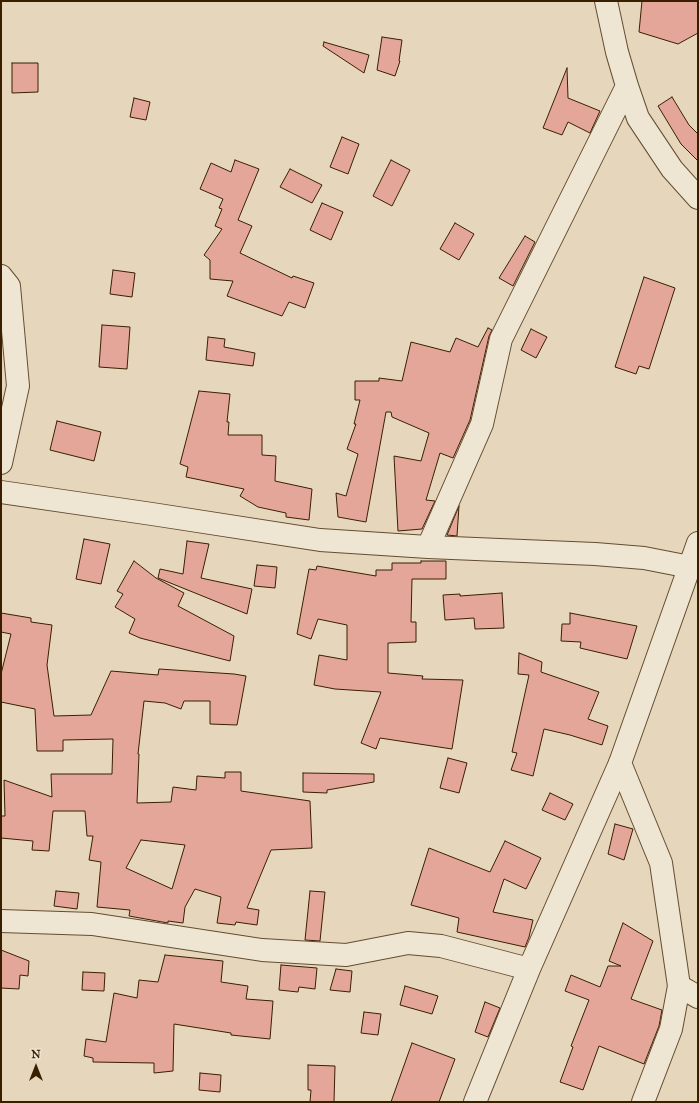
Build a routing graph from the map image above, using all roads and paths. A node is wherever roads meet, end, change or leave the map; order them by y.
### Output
1 (606, 1) edge
2 (626, 86) junction
3 (698, 198) edge
4 (1, 276) edge
5 (1, 463) edge
6 (1, 492) edge
7 (428, 547) junction
8 (695, 553) edge
9 (620, 763) junction
10 (1, 921) edge
11 (529, 969) junction
12 (678, 986) junction
13 (698, 997) edge
14 (474, 1102) edge
15 (643, 1102) edge

1 - 2 street
2 - 3 street
2 - 7 street
4 - 5 street
6 - 7 street
7 - 8 street
8 - 9 street
9 - 11 street
9 - 12 street
10 - 11 street
11 - 14 street
12 - 13 street
12 - 15 street

